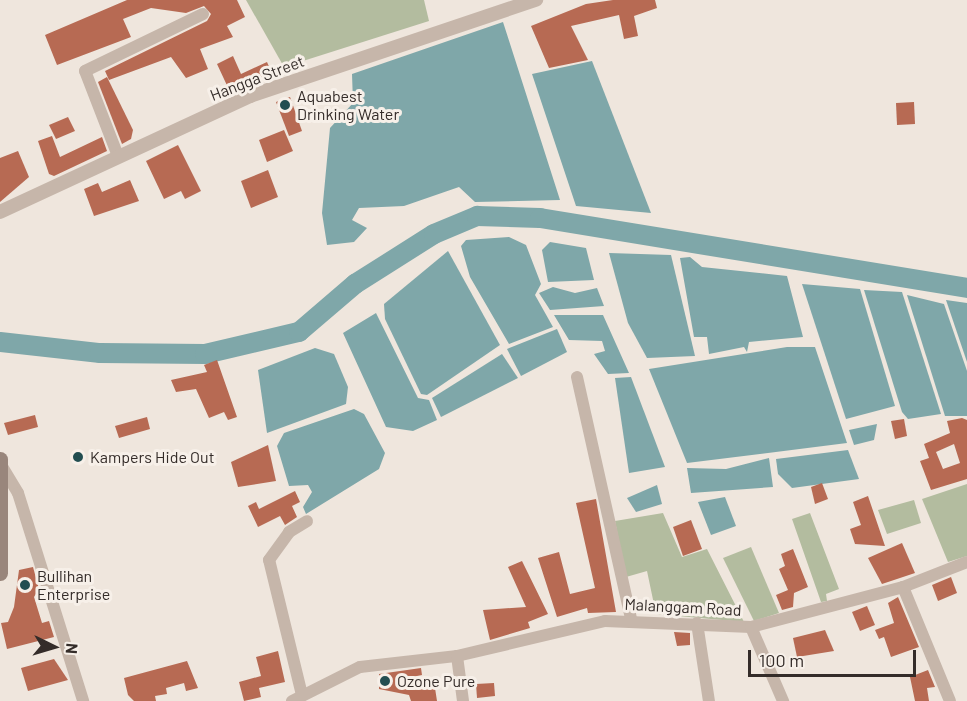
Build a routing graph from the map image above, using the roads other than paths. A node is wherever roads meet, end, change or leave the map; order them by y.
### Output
1 (536, 0) edge
2 (507, 4) edge
3 (203, 14) dead end
4 (118, 156) junction
5 (0, 212) edge
6 (577, 377) dead end
7 (2, 463) edge
8 (307, 521) dead end
9 (967, 562) edge
10 (0, 573) edge
11 (903, 587) junction
12 (631, 618) junction
13 (697, 623) junction
14 (751, 627) junction
15 (457, 656) junction
16 (297, 698) edge
17 (83, 701) edge
18 (463, 701) edge
19 (709, 701) edge
20 (783, 701) edge
21 (950, 701) edge

1 - 2 street, Hangga Street
2 - 4 street, Hangga Street
3 - 4 street
4 - 5 street, Hangga Street
6 - 12 street
7 - 10 main road
7 - 17 street
8 - 16 street
9 - 11 street, Malanggam Road
11 - 14 street, Malanggam Road
11 - 21 street
12 - 13 street, Malanggam Road
12 - 15 street, Malanggam Road
13 - 14 street, Malanggam Road
13 - 19 street
14 - 20 street
15 - 16 street, Malanggam Road
15 - 18 street

